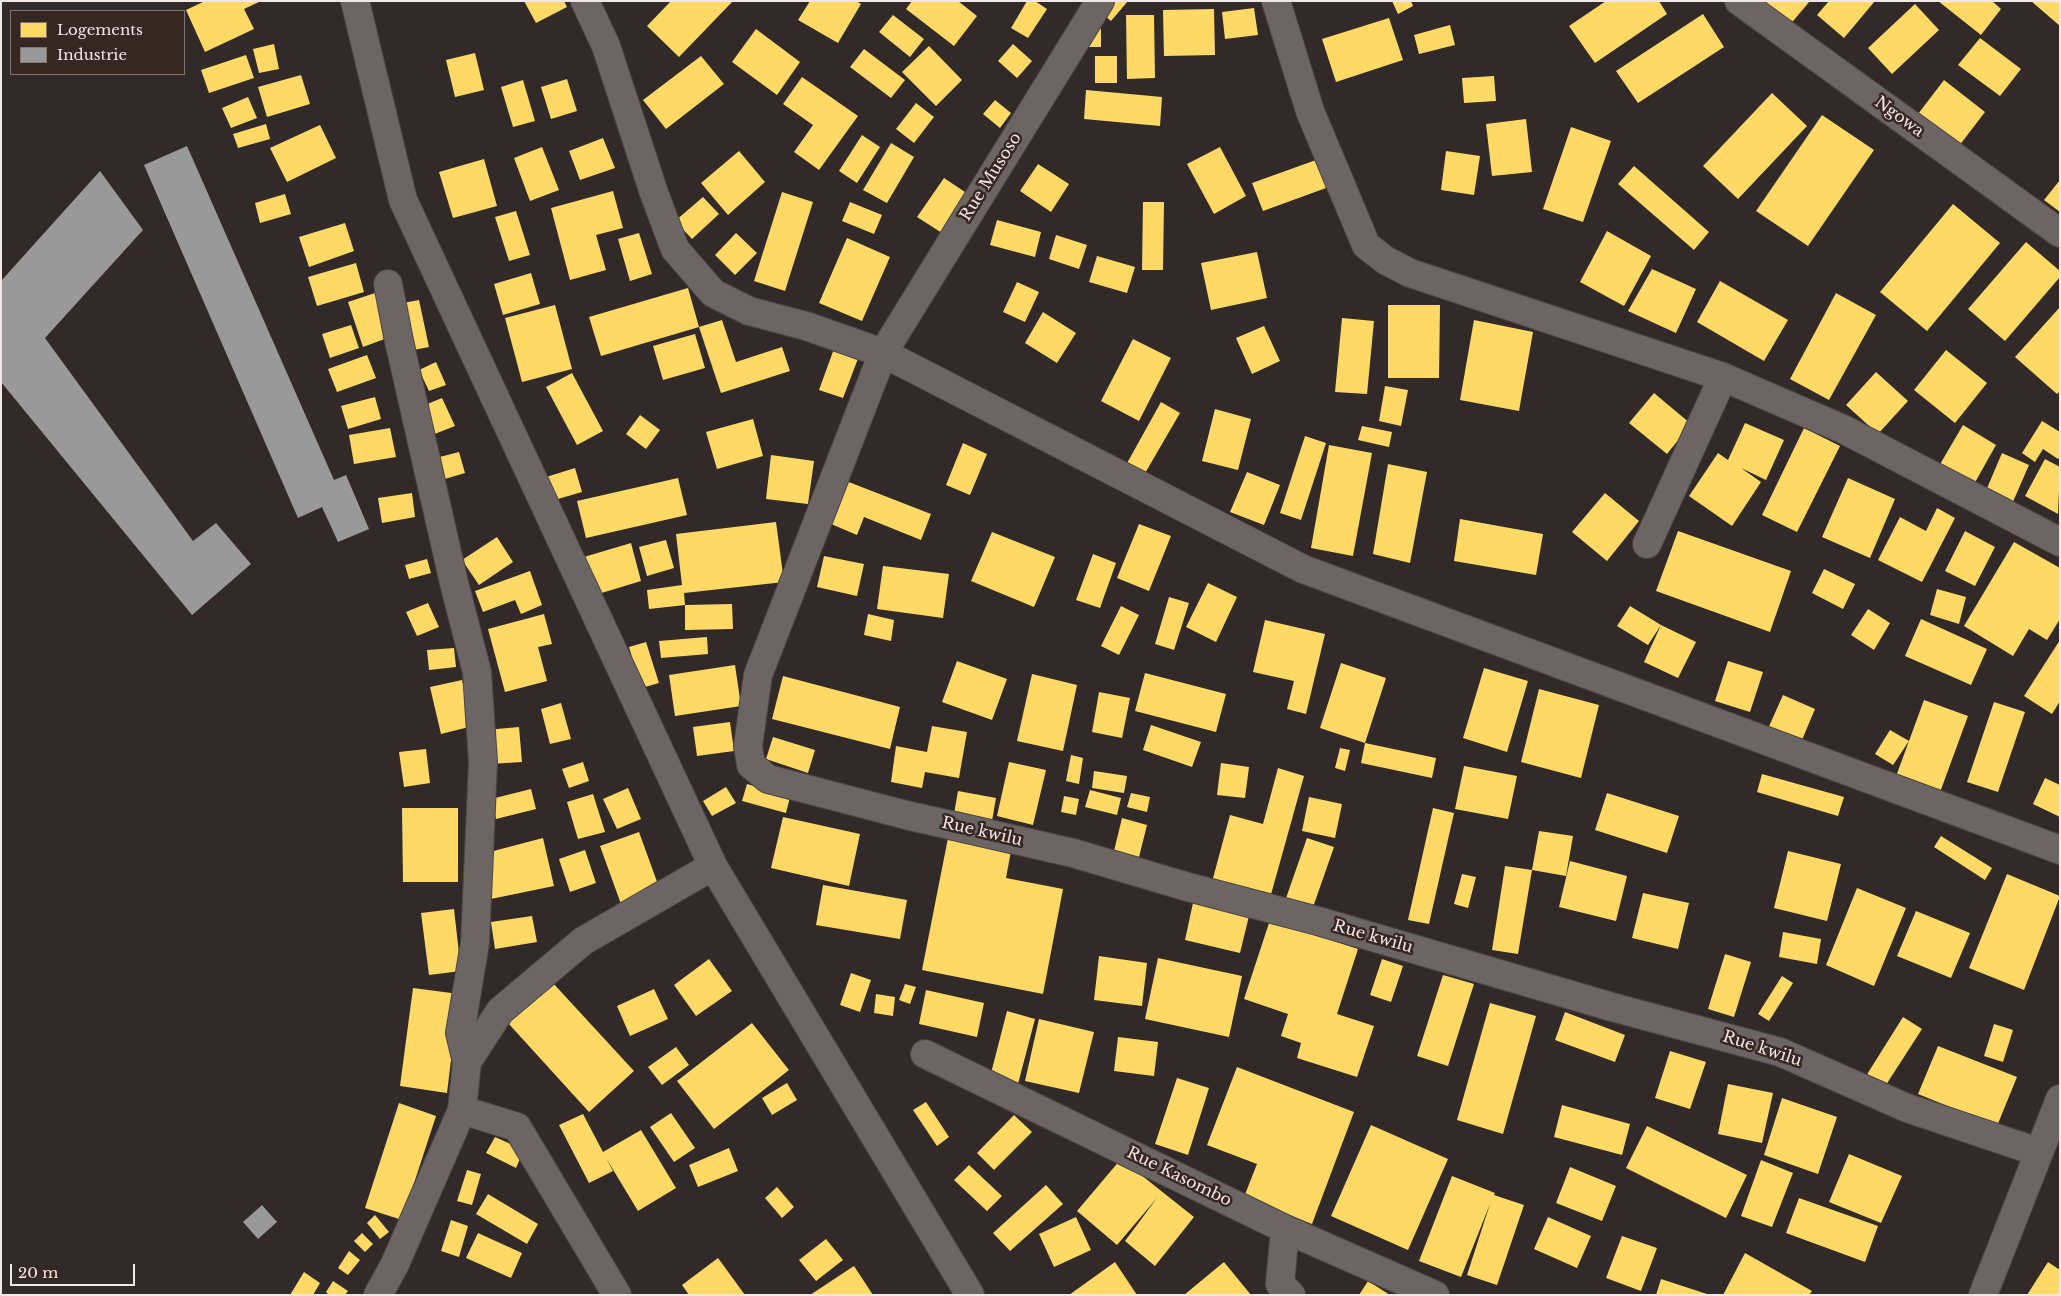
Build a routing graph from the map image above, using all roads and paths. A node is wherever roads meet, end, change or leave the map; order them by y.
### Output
1 (355, 1) edge
2 (585, 1) edge
3 (1100, 1) edge
4 (1276, 1) edge
5 (1739, 1) edge
6 (2060, 233) edge
7 (388, 284) dead end
8 (883, 353) junction
9 (1723, 377) junction
10 (2060, 542) edge
11 (1646, 544) dead end
12 (752, 713) joint
13 (2060, 850) edge
14 (713, 866) junction
15 (925, 1054) dead end
16 (467, 1062) junction
17 (2060, 1099) edge
18 (462, 1110) junction
19 (2038, 1152) junction
20 (1285, 1229) junction
21 (378, 1295) edge
22 (617, 1295) edge
23 (970, 1295) edge
24 (1291, 1295) edge
25 (1435, 1295) edge
26 (1983, 1295) edge

1 - 14 street
2 - 8 street
3 - 8 street, Rue Musoso
4 - 9 street
5 - 6 street, Ngowa
7 - 16 street
8 - 12 street, Rue Musoso
8 - 13 street
9 - 10 street
9 - 11 street
12 - 19 street, Rue kwilu
14 - 16 street
14 - 23 street
15 - 20 street, Rue Kasombo
16 - 18 street
17 - 19 street
18 - 21 street
18 - 22 street
19 - 26 street
20 - 24 street
20 - 25 street, Rue Kasombo

